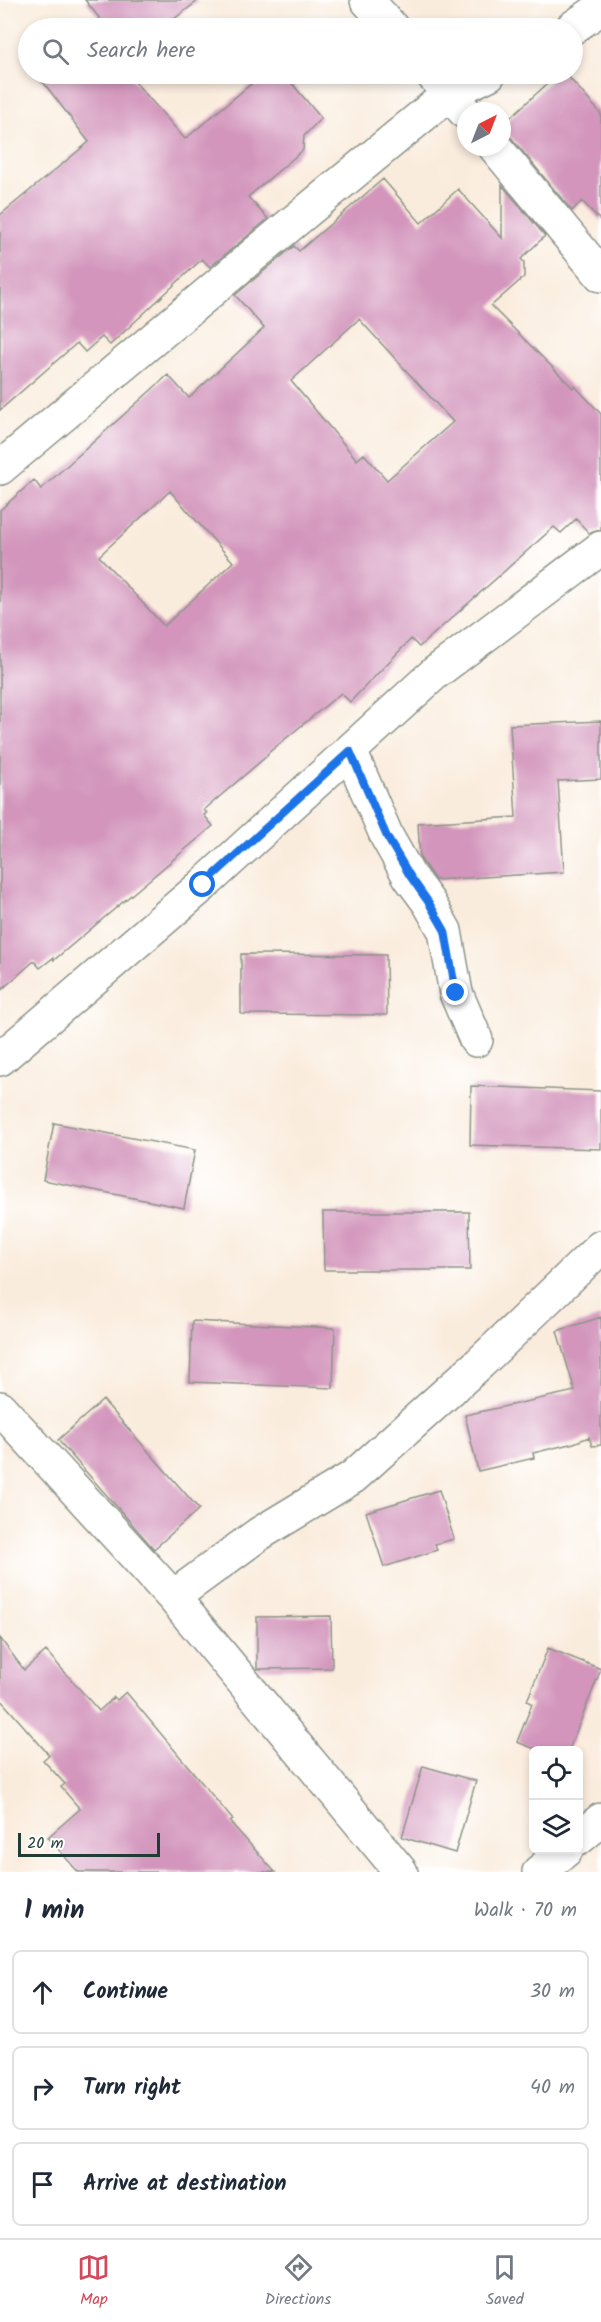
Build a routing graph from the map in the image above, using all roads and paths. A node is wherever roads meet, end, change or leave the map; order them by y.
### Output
1 (366, 0) edge
2 (601, 8) edge
3 (383, 18) edge
4 (583, 20) edge
5 (468, 84) edge
6 (449, 93) edge
7 (502, 156) edge
8 (601, 275) edge
9 (0, 468) edge
10 (601, 548) edge
11 (350, 751) junction
12 (476, 1040) dead end
13 (0, 1059) edge
14 (601, 1247) edge
15 (0, 1408) edge
16 (174, 1597) junction
17 (601, 1820) edge
18 (583, 1836) edge
19 (561, 1854) edge
20 (401, 1872) edge
21 (539, 1872) edge

1 - 3 street
2 - 4 street
5 - 6 street
6 - 9 street
7 - 8 street
10 - 11 street
11 - 12 street
11 - 13 street
14 - 16 street
15 - 16 street
16 - 20 street
17 - 18 street
19 - 21 street

